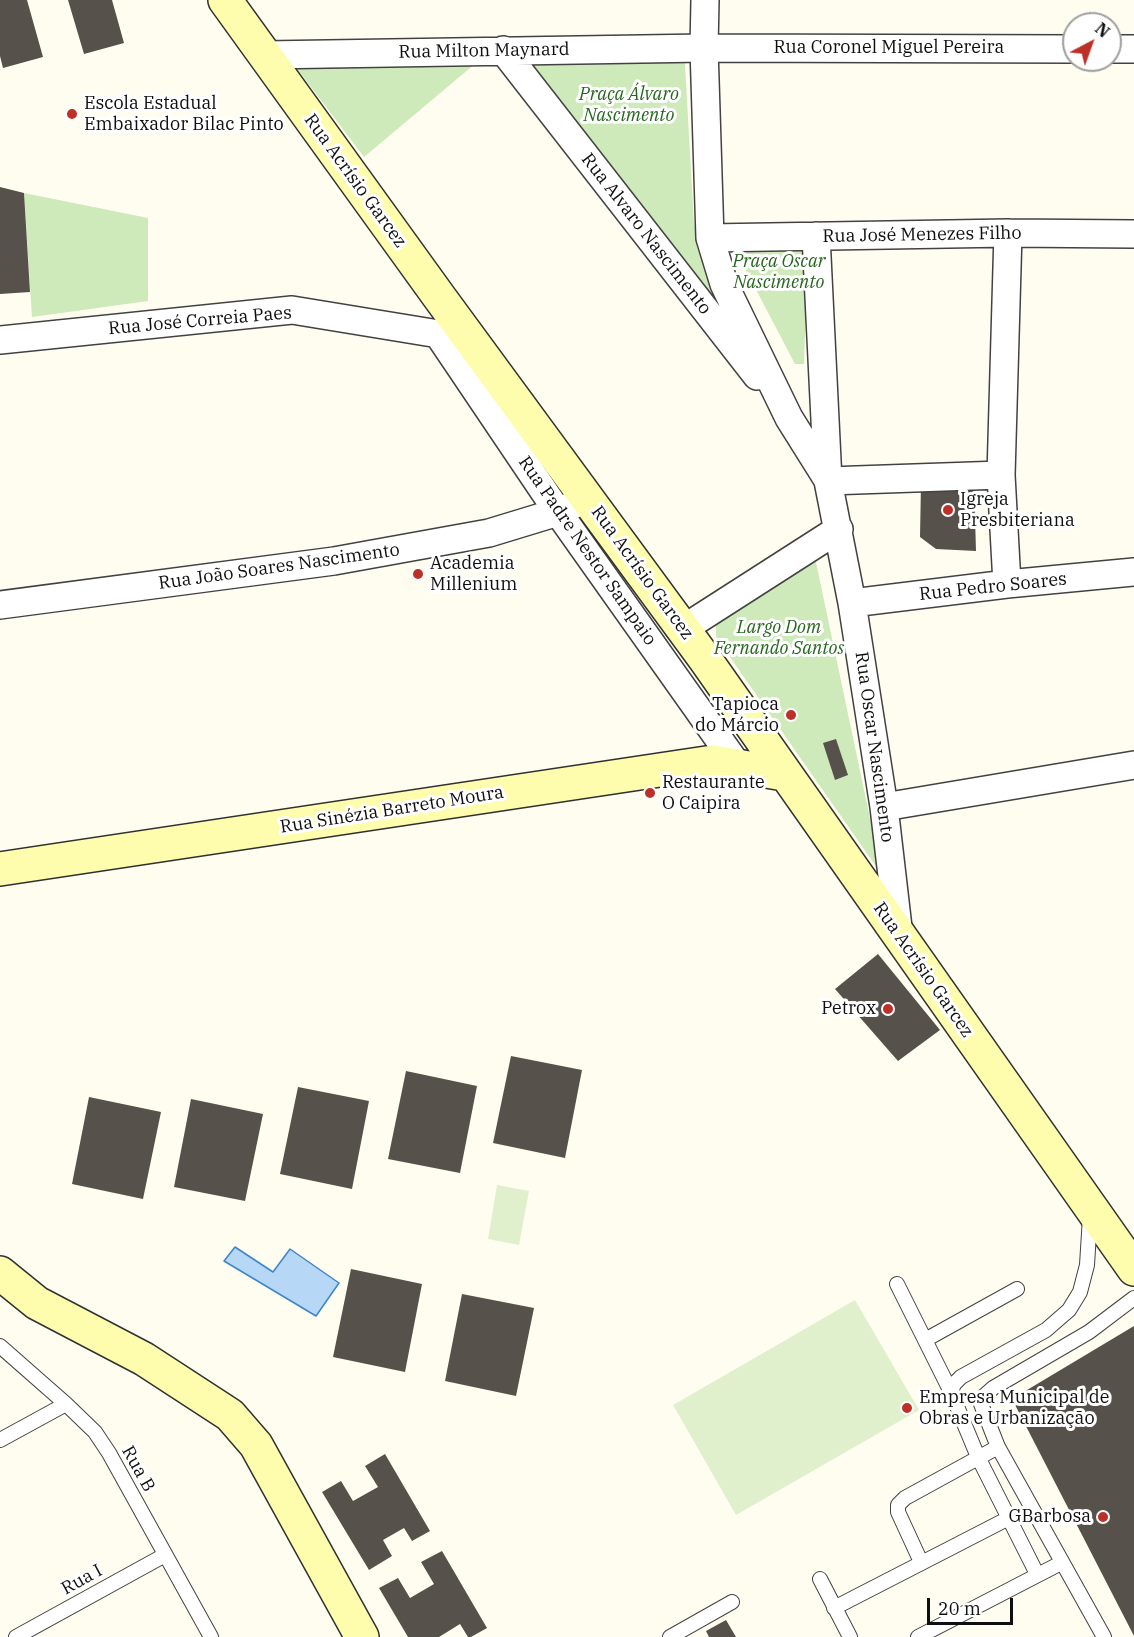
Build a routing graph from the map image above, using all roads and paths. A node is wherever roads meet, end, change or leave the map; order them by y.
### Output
1 (225, 0) edge
2 (705, 0) edge
3 (704, 48) junction
4 (1062, 49) edge
5 (503, 50) junction
6 (265, 55) junction
7 (1008, 233) junction
8 (1134, 234) edge
9 (816, 236) junction
10 (710, 238) junction
11 (438, 334) junction
12 (470, 339) junction
13 (0, 340) edge
14 (789, 417) junction
15 (1001, 474) junction
16 (828, 481) junction
17 (588, 498) junction
18 (558, 512) junction
19 (839, 529) junction
20 (1134, 572) edge
21 (1007, 584) junction
22 (852, 603) junction
23 (0, 605) edge
24 (683, 628) junction
25 (739, 707) junction
26 (725, 757) junction
27 (1134, 765) edge
28 (784, 774) junction
29 (884, 807) junction
30 (0, 868) edge
31 (899, 936) junction
32 (1090, 1206) junction
33 (1134, 1269) edge
34 (0, 1273) edge
35 (897, 1284) dead end
36 (1017, 1290) dead end
37 (1134, 1298) edge
38 (925, 1340) junction
39 (0, 1346) edge
40 (951, 1392) junction
41 (66, 1404) junction
42 (0, 1440) edge
43 (998, 1447) junction
44 (978, 1457) junction
45 (1009, 1518) junction
46 (165, 1555) junction
47 (921, 1562) junction
48 (1061, 1563) junction
49 (1037, 1574) junction
50 (820, 1579) dead end
51 (732, 1602) dead end
52 (834, 1608) junction
53 (16, 1637) edge
54 (211, 1637) edge
55 (362, 1637) edge
56 (670, 1637) edge
57 (850, 1637) edge
58 (918, 1637) edge
59 (1104, 1637) edge

1 - 6 street, Rua Acrísio Garcez
2 - 3 street
3 - 4 street, Rua Coronel Miguel Pereira
3 - 5 street, Rua Milton Maynard
3 - 10 street
5 - 6 street, Rua Milton Maynard
5 - 14 street, Rua Alvaro Nascimento
6 - 12 street, Rua Acrísio Garcez
7 - 8 street, Rua José Menezes Filho
7 - 9 street, Rua José Menezes Filho
7 - 15 street
9 - 10 street, Rua José Menezes Filho
9 - 16 street, Rua Oscar Nascimento
10 - 14 street
11 - 12 street, Rua José Correia Paes
11 - 13 street, Rua José Correia Paes
11 - 18 street, Rua Padre Nestor Sampaio
12 - 17 street, Rua Acrísio Garcez
14 - 16 street
15 - 16 street
15 - 21 street
16 - 19 street, Rua Oscar Nascimento
17 - 18 street, Rua João Soares Nascimento
17 - 24 street, Rua Acrísio Garcez
18 - 23 street, Rua João Soares Nascimento
18 - 26 street, Rua Padre Nestor Sampaio
19 - 22 street, Rua Oscar Nascimento
19 - 24 street
20 - 21 street, Rua Pedro Soares
21 - 22 street, Rua Pedro Soares
22 - 29 street, Rua Oscar Nascimento
24 - 25 street, Rua Acrísio Garcez
25 - 26 street
25 - 28 street, Rua Acrísio Garcez
26 - 28 street, Rua Sinézia Barreto Moura
26 - 30 street, Rua Sinézia Barreto Moura
27 - 29 street
28 - 31 street, Rua Acrísio Garcez
29 - 31 street, Rua Oscar Nascimento
31 - 32 street, Rua Acrísio Garcez
32 - 33 street, Rua Acrísio Garcez
32 - 40 lane
34 - 55 street
35 - 38 lane
36 - 38 lane
37 - 43 lane
38 - 40 lane
39 - 41 lane, Rua B
40 - 44 lane
41 - 42 lane
41 - 46 lane, Rua B
43 - 44 lane
43 - 48 lane
44 - 45 lane
44 - 47 lane
45 - 47 lane
45 - 49 lane
46 - 53 lane, Rua I
46 - 54 lane, Rua B
47 - 52 lane
48 - 49 lane
48 - 59 lane
49 - 58 lane
50 - 52 lane
51 - 56 lane
52 - 57 lane

